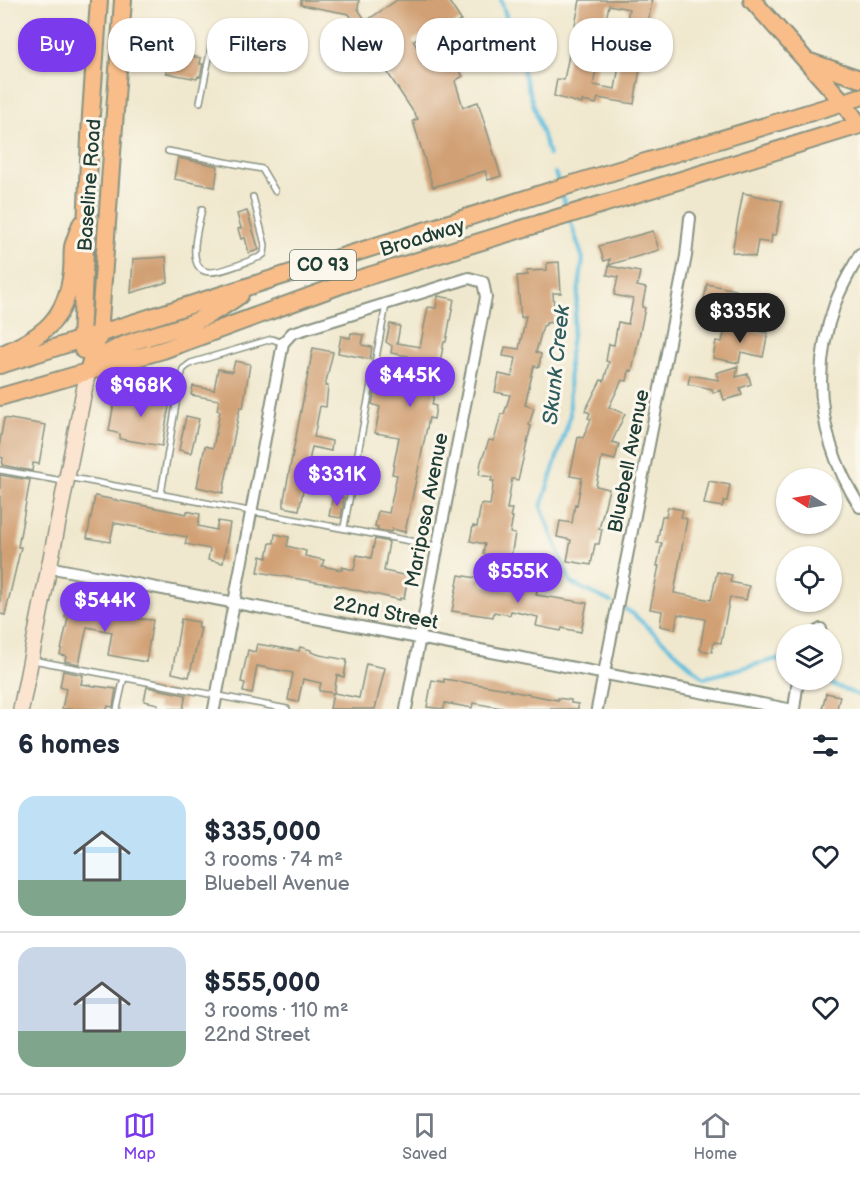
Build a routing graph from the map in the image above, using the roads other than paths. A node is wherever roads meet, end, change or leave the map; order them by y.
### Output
1 (99, 0) edge
2 (123, 0) edge
3 (752, 0) edge
4 (807, 61) junction
5 (207, 68) edge
6 (860, 79) edge
7 (860, 97) edge
8 (92, 99) junction
9 (200, 102) dead end
10 (843, 102) junction
11 (114, 124) junction
12 (860, 125) edge
13 (168, 151) dead end
14 (275, 191) dead end
15 (253, 197) dead end
16 (87, 207) junction
17 (202, 209) dead end
18 (690, 218) dead end
19 (860, 254) edge
20 (250, 288) junction
21 (386, 303) junction
22 (99, 335) junction
23 (81, 340) junction
24 (283, 343) junction
25 (0, 355) edge
26 (0, 365) edge
27 (88, 371) junction
28 (0, 397) edge
29 (0, 470) edge
30 (65, 479) junction
31 (161, 494) junction
32 (860, 507) edge
33 (252, 511) junction
34 (344, 527) junction
35 (437, 546) junction
36 (48, 567) junction
37 (234, 601) junction
38 (419, 637) junction
39 (31, 659) junction
40 (604, 673) junction
41 (124, 677) junction
42 (797, 690) edge
43 (216, 696) junction
44 (21, 709) edge
45 (117, 709) edge
46 (214, 709) edge
47 (287, 709) edge
48 (406, 709) edge
49 (597, 709) edge
50 (788, 709) edge
51 (794, 709) edge

1 - 8 main road, Baseline Road
2 - 11 main road, Baseline Road
3 - 4 main road
4 - 6 main road
4 - 10 main road
5 - 9 lane
7 - 10 main road, Broadway / CO 93
8 - 11 main road
8 - 16 main road, Baseline Road
10 - 12 main road
10 - 20 main road, Broadway / CO 93
11 - 22 main road, Baseline Road
12 - 27 main road, Broadway / CO 93
13 - 14 lane
15 - 17 lane
16 - 23 main road, Baseline Road
16 - 25 main road
18 - 40 street, Bluebell Avenue
19 - 32 street
20 - 22 main road, Broadway / CO 93
20 - 27 main road
21 - 24 street
21 - 34 lane
21 - 35 street, Mariposa Avenue
22 - 23 main road, Broadway / CO 93
22 - 27 main road, Baseline Road
23 - 26 main road, Broadway / CO 93
23 - 27 main road, Baseline Road
24 - 31 lane
24 - 33 street
27 - 28 main road, Broadway / CO 93
27 - 30 street, Baseline Road
29 - 30 lane
30 - 31 lane
30 - 36 street, Baseline Road
31 - 33 lane
33 - 34 lane
33 - 37 street
34 - 35 lane
35 - 38 street, Mariposa Avenue
36 - 37 street, 22nd Street
36 - 39 street, Baseline Road
37 - 38 street, 22nd Street
37 - 43 street
38 - 40 street, 22nd Street
38 - 48 street, Mariposa Avenue
39 - 41 lane
39 - 44 street, Baseline Road
40 - 49 street, Bluebell Avenue
40 - 50 street, 22nd Street
41 - 43 lane
41 - 45 lane
42 - 51 street
43 - 46 street
43 - 47 lane

